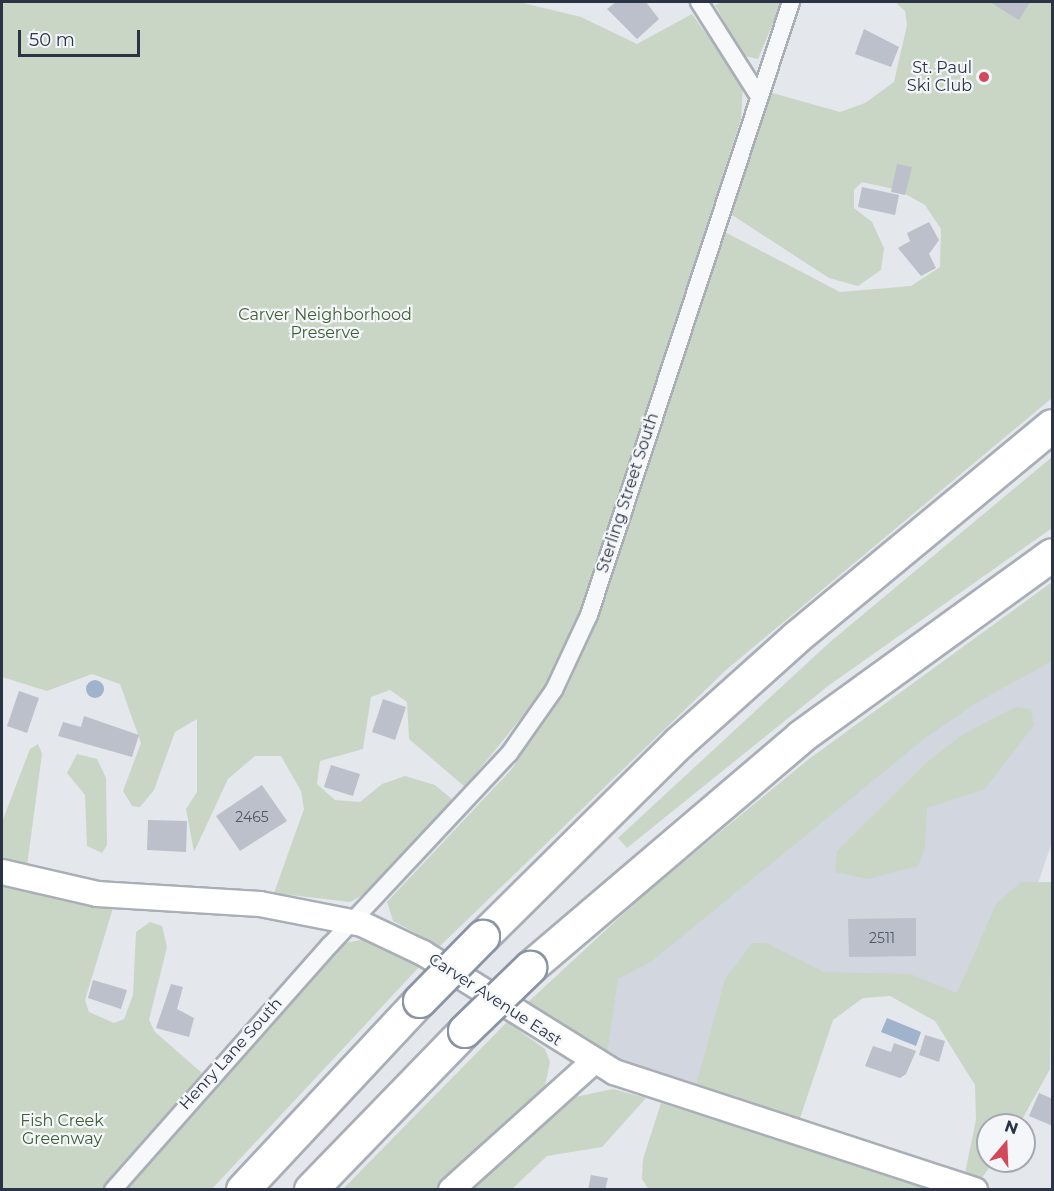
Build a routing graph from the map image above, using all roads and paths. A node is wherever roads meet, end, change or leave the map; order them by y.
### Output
1 (699, 2) edge
2 (791, 2) edge
3 (758, 95) junction
4 (1053, 426) edge
5 (1053, 555) edge
6 (2, 872) edge
7 (352, 921) junction
8 (593, 1062) junction
9 (113, 1190) edge
10 (243, 1190) edge
11 (312, 1190) edge
12 (451, 1190) edge
13 (975, 1190) edge

1 - 3 street
2 - 3 street, Sterling Street South
3 - 7 street, Sterling Street South
4 - 10 highway, bridge
5 - 11 highway, bridge
6 - 7 street, Carver Avenue East
7 - 8 street, Carver Avenue East
7 - 9 street, Henry Lane South
8 - 12 street
8 - 13 street, Carver Avenue East

